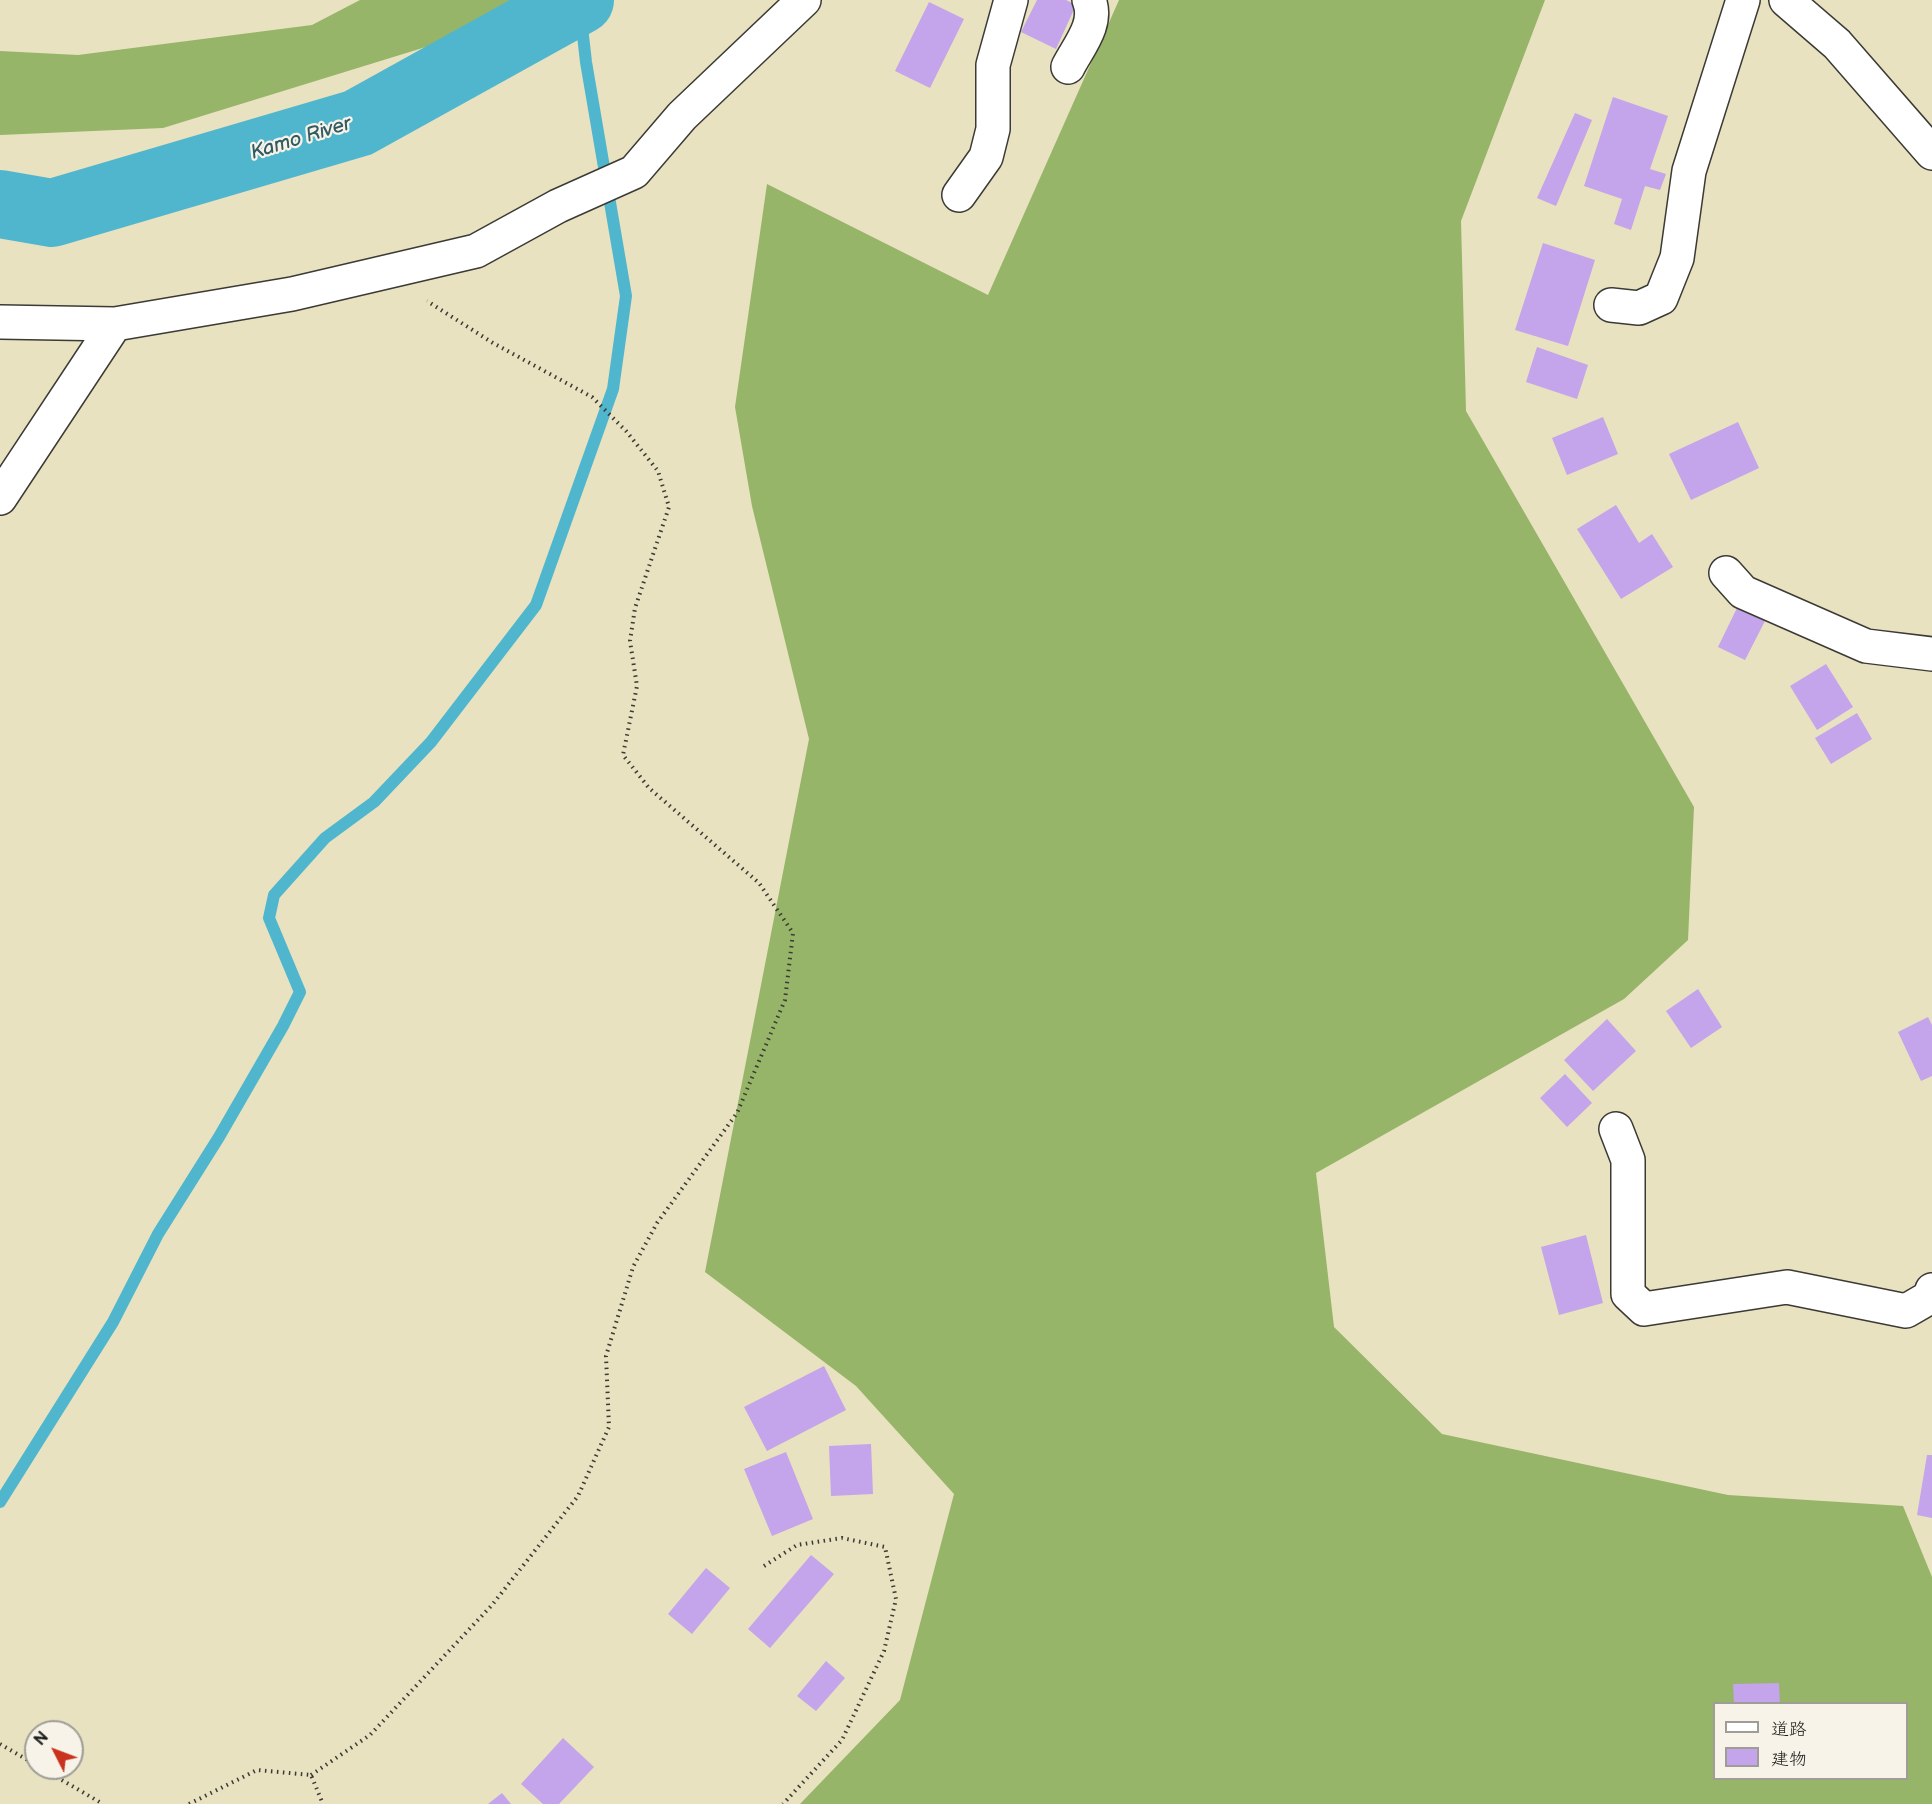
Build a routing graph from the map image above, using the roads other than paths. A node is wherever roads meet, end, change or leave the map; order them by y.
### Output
1 (804, 0) edge
2 (1011, 0) edge
3 (1089, 0) edge
4 (1743, 0) edge
5 (1786, 0) edge
6 (1068, 67) dead end
7 (1932, 153) edge
8 (959, 195) dead end
9 (1611, 305) dead end
10 (0, 322) edge
11 (116, 324) junction
12 (0, 498) edge
13 (1726, 573) dead end
14 (1932, 654) edge
15 (1616, 1128) dead end
16 (1932, 1290) edge

1 - 11 street
2 - 8 street
3 - 6 street
4 - 9 street
5 - 7 street
10 - 11 street
11 - 12 street
13 - 14 street
15 - 16 street

